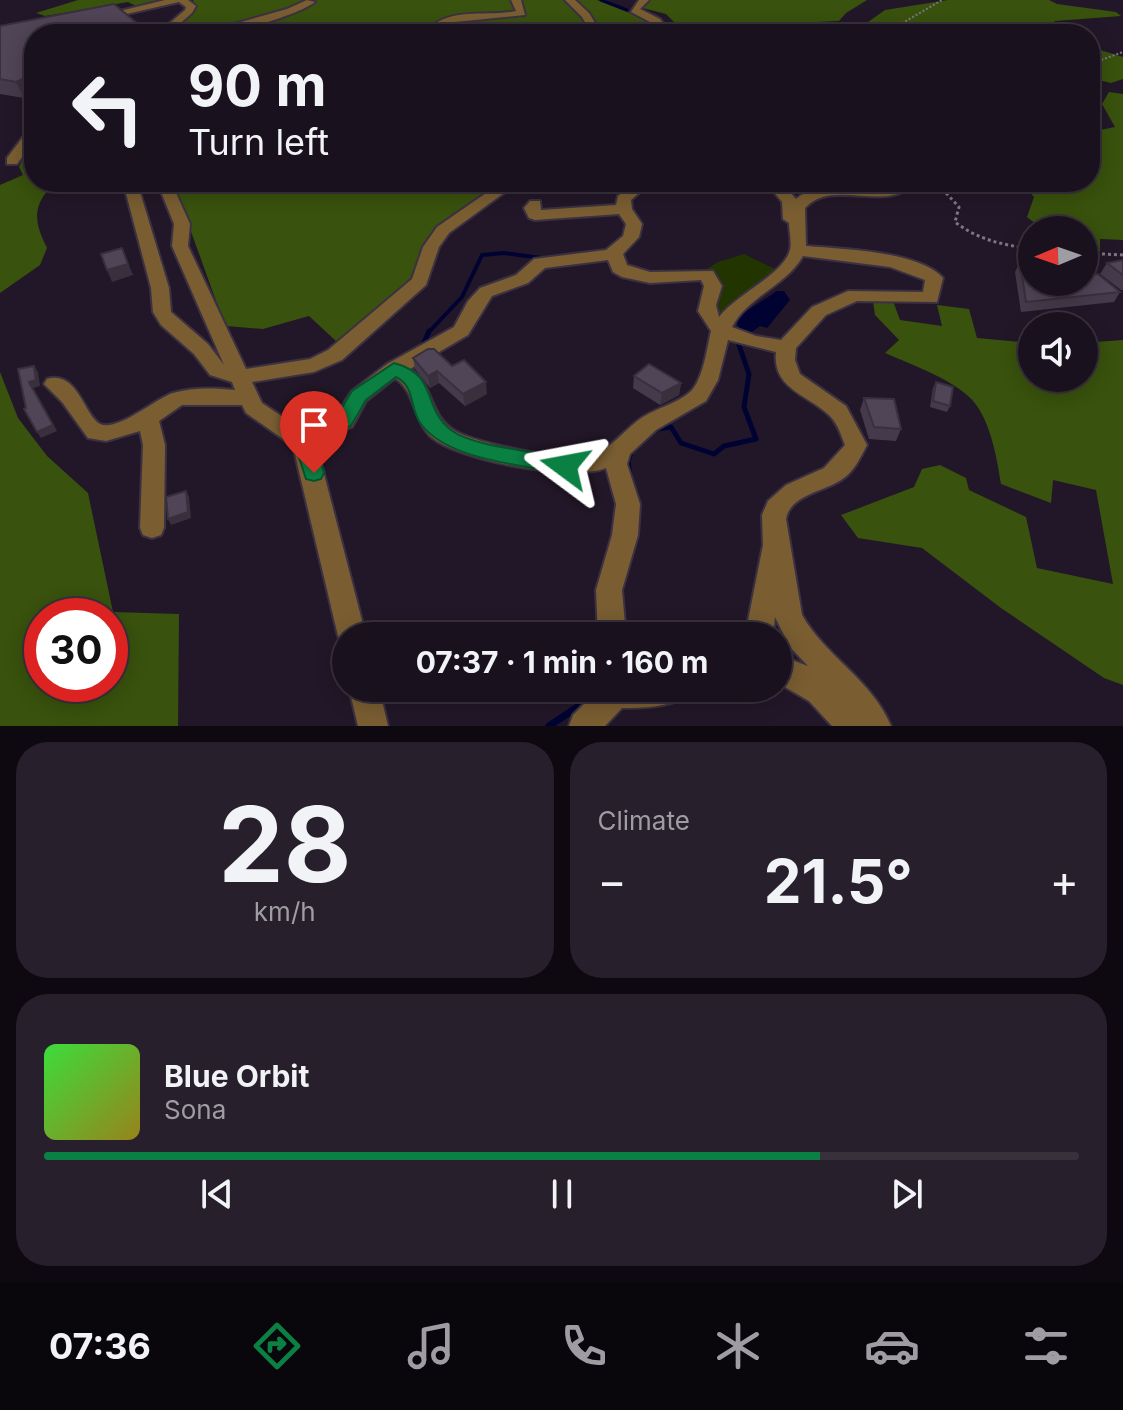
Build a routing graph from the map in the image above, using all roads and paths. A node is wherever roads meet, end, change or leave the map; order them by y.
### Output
1 (180, 0) edge
2 (516, 0) edge
3 (570, 0) edge
4 (644, 0) edge
5 (942, 0) edge
6 (287, 1) edge
7 (315, 2) edge
8 (87, 20) edge
9 (174, 24) edge
10 (240, 24) edge
11 (440, 24) edge
12 (591, 24) edge
13 (658, 24) edge
14 (901, 24) edge
15 (1123, 52) edge
16 (1100, 60) edge
17 (24, 142) edge
18 (12, 161) dead end
19 (133, 192) edge
20 (168, 192) edge
21 (498, 192) edge
22 (632, 192) edge
23 (782, 192) edge
24 (831, 192) edge
25 (866, 192) edge
26 (890, 192) edge
27 (945, 192) edge
28 (535, 204) dead end
29 (621, 209) junction
30 (798, 222) junction
31 (1018, 246) edge
32 (798, 250) junction
33 (614, 253) junction
34 (1098, 254) edge
35 (1123, 255) edge
36 (721, 330) junction
37 (786, 346) junction
38 (394, 369) junction
39 (240, 377) junction
40 (54, 384) dead end
41 (250, 398) junction
42 (148, 419) junction
43 (293, 434) junction
44 (619, 450) junction
45 (152, 528) dead end
46 (777, 540) junction
47 (349, 622) edge
48 (611, 622) edge
49 (760, 622) edge
50 (792, 671) edge
51 (792, 674) edge
52 (367, 702) edge
53 (605, 702) edge
54 (373, 726) edge
55 (584, 726) edge
56 (851, 726) edge
57 (866, 726) edge
58 (876, 726) edge

1 - 8 street
1 - 9 street
2 - 11 street
3 - 12 street
4 - 13 street
5 - 14 path
6 - 7 street
7 - 10 street
15 - 16 path
17 - 18 street
19 - 39 street
20 - 39 street
21 - 39 street
22 - 29 street
23 - 30 street
24 - 30 street
25 - 26 street
27 - 31 path
28 - 29 street
29 - 33 street
30 - 32 street
32 - 36 street
32 - 37 street
33 - 36 street
33 - 38 street
34 - 35 path
36 - 37 street
36 - 44 street
37 - 46 street
38 - 43 street
38 - 44 street
39 - 41 street
40 - 42 street
41 - 42 street
41 - 43 street
42 - 45 street
43 - 47 street
44 - 48 street
46 - 49 street
46 - 58 street
50 - 57 street
51 - 56 street
52 - 54 street
53 - 55 street

